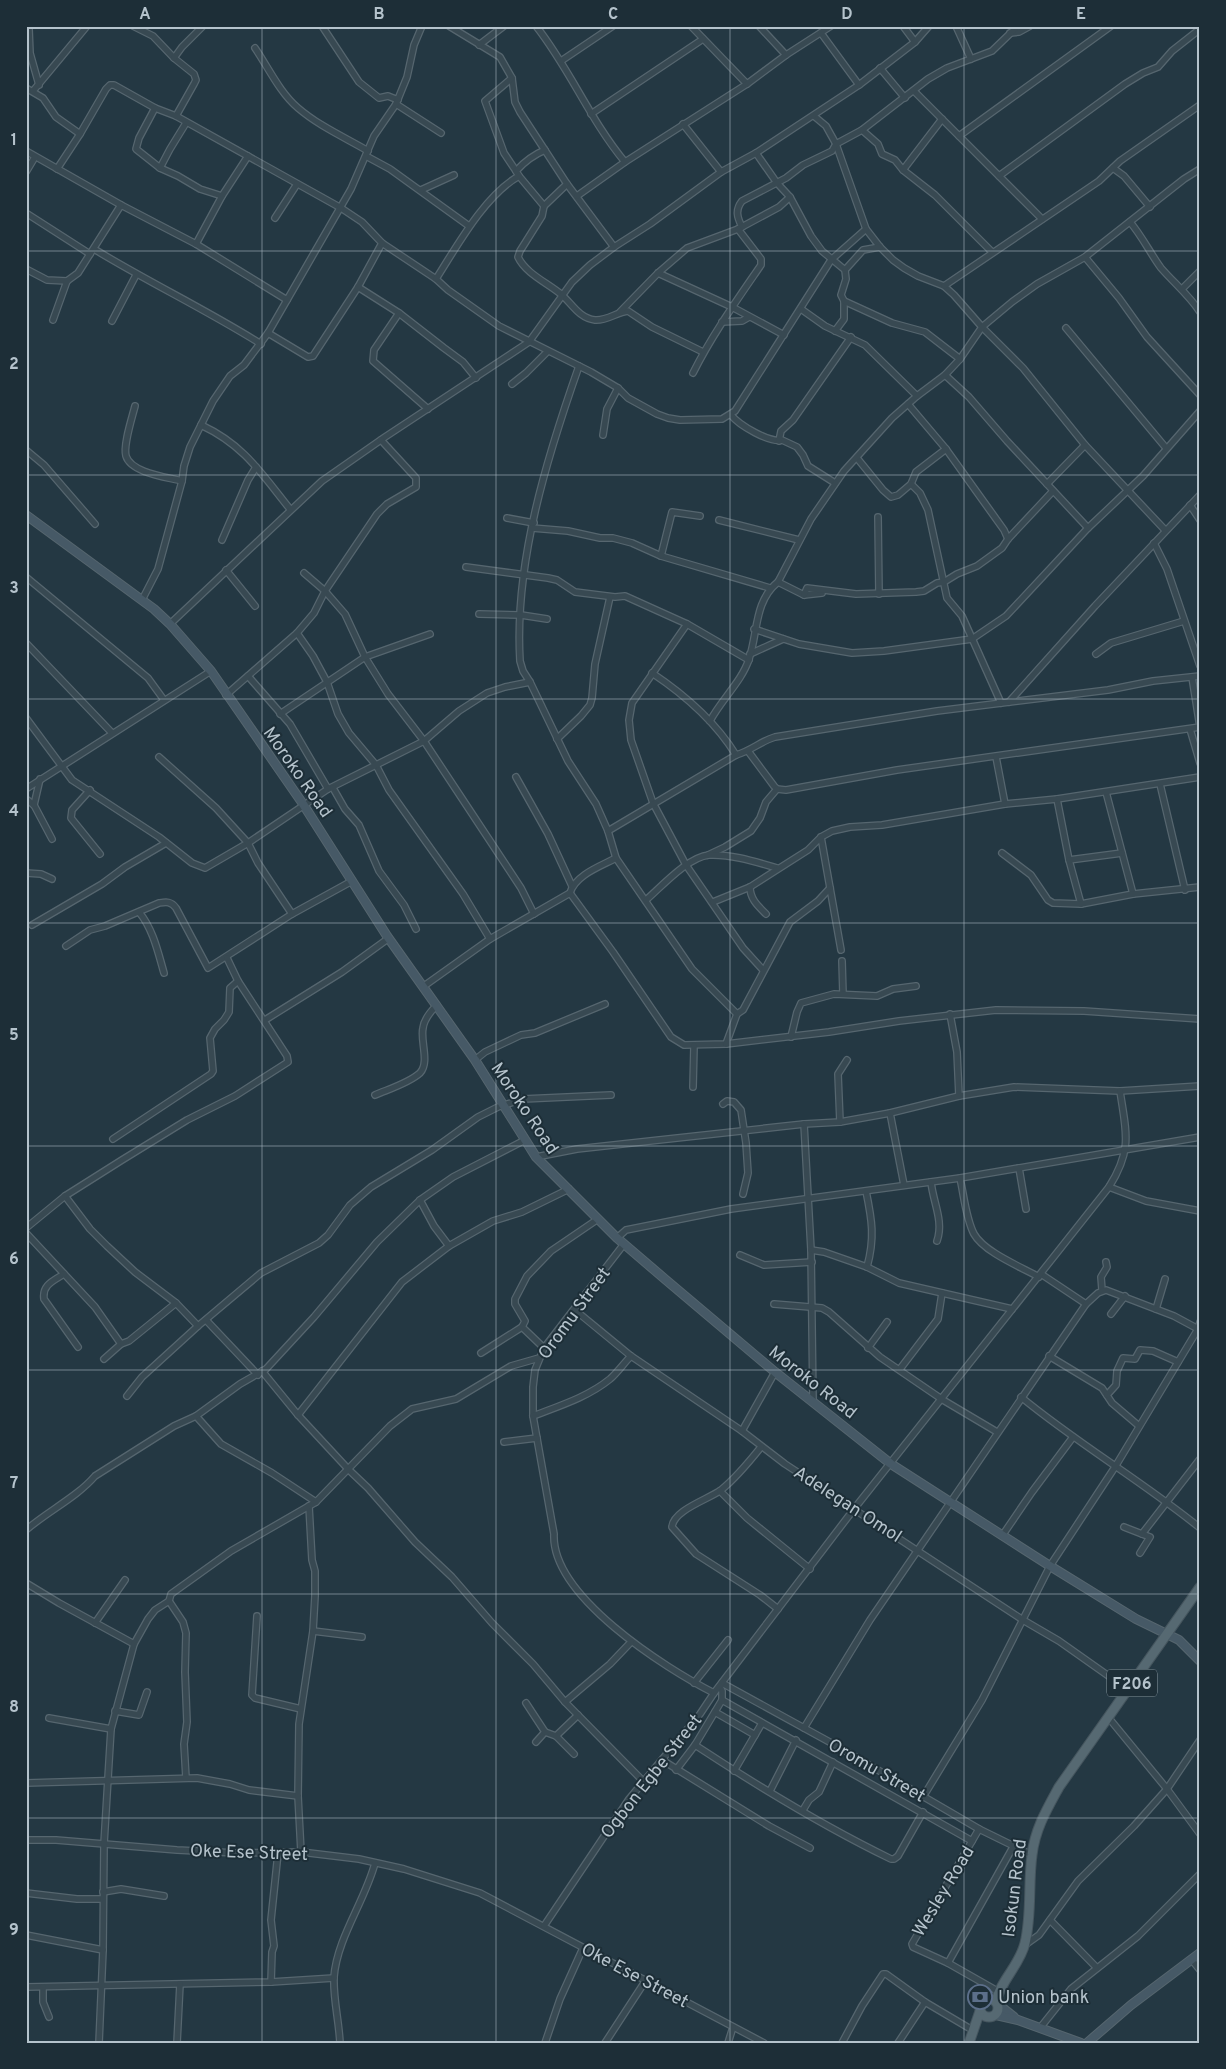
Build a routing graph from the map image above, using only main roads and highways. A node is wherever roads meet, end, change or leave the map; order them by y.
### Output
1 (1200, 1587) edge
2 (994, 2008) junction
3 (980, 2011) junction
4 (974, 2030) junction
5 (969, 2043) edge

1 - 2 main road, Isokun Road / F206
2 - 3 main road
2 - 3 main road, F206
2 - 4 main road, F206
3 - 4 main road, F206
4 - 5 main road, F206

